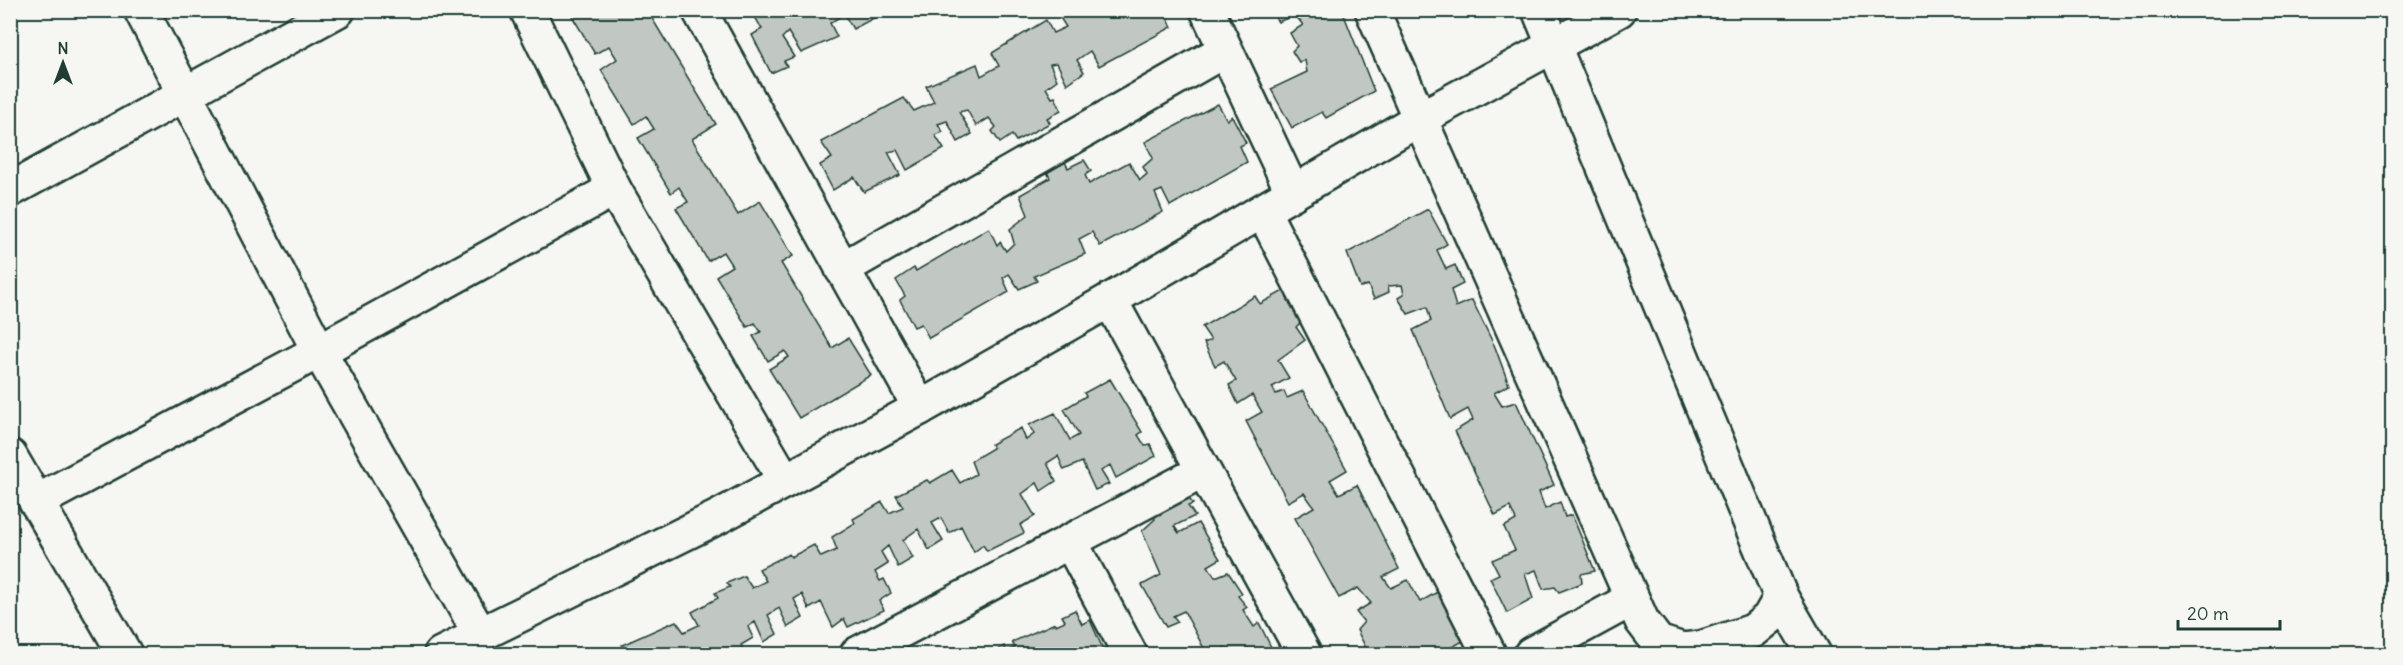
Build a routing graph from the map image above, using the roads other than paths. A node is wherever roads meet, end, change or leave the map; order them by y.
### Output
1 (141, 10) edge
2 (338, 10) edge
3 (526, 10) edge
4 (699, 10) edge
5 (1207, 10) edge
6 (1372, 10) edge
7 (1539, 10) edge
8 (1619, 10) edge
9 (1554, 46) junction
10 (1225, 50) junction
11 (183, 94) junction
12 (1421, 118) junction
13 (10, 189) edge
14 (614, 189) junction
15 (1293, 193) junction
16 (1263, 211) junction
17 (842, 269) junction
18 (1110, 300) junction
19 (319, 351) junction
20 (920, 408) junction
21 (10, 456) edge
22 (1203, 471) junction
23 (784, 481) junction
24 (36, 502) junction
25 (1070, 541) junction
26 (1781, 597) junction
27 (1632, 600) junction
28 (480, 634) junction
29 (445, 653) edge
30 (125, 654) edge
31 (857, 654) edge
32 (1130, 654) edge
33 (1304, 654) edge
34 (1489, 654) edge
35 (1531, 654) edge
36 (1814, 654) edge

1 - 11 street
2 - 11 street
3 - 14 street
4 - 17 street
5 - 10 street
6 - 12 street
7 - 9 street
8 - 9 street
9 - 12 street
9 - 26 street
10 - 15 street
10 - 17 street
11 - 13 street
11 - 19 street
12 - 15 street
12 - 27 street
14 - 19 street
14 - 23 street
15 - 16 street
16 - 18 street
16 - 34 street
17 - 20 street
18 - 20 street
18 - 22 street
19 - 24 street
19 - 28 street
20 - 23 street
21 - 24 street
22 - 25 street
22 - 33 street
23 - 28 street
24 - 30 street
25 - 31 street
25 - 32 street
26 - 27 street
26 - 36 street
27 - 35 street
28 - 29 street

